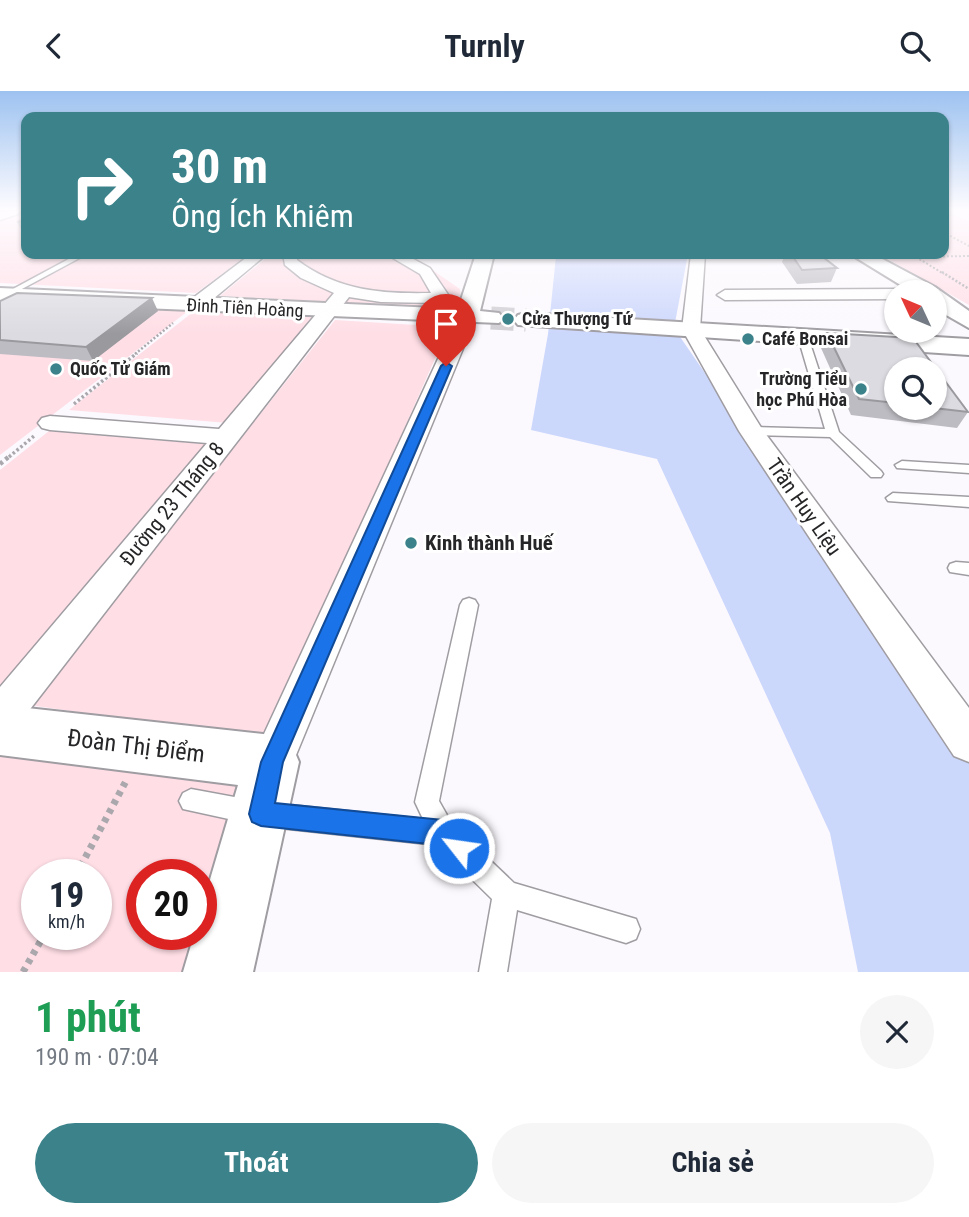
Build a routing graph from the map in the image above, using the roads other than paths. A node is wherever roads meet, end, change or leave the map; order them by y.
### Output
1 (73, 259) edge
2 (254, 259) edge
3 (290, 259) edge
4 (402, 259) edge
5 (485, 259) edge
6 (697, 259) edge
7 (854, 259) edge
8 (868, 259) edge
9 (890, 280) edge
10 (905, 280) edge
11 (884, 293) edge
12 (725, 295) dead end
13 (1, 296) edge
14 (440, 298) junction
15 (337, 301) junction
16 (195, 305) junction
17 (947, 307) edge
18 (479, 318) junction
19 (947, 319) edge
20 (526, 320) tunnel mouth
21 (969, 321) edge
22 (682, 329) junction
23 (969, 336) edge
24 (803, 337) junction
25 (969, 347) edge
26 (50, 423) road end
27 (751, 431) junction
28 (833, 433) junction
29 (227, 437) junction
30 (902, 465) dead end
31 (969, 469) edge
32 (876, 474) dead end
33 (893, 498) dead end
34 (969, 502) edge
35 (468, 605) dead end
36 (0, 717) edge
37 (0, 730) edge
38 (969, 742) edge
39 (266, 788) junction
40 (191, 801) dead end
41 (443, 833) junction
42 (506, 894) junction
43 (626, 929) dead end
44 (218, 972) edge
45 (493, 972) edge

1 - 13 lane
2 - 16 street
3 - 15 street
4 - 14 street
5 - 18 main road
6 - 22 street
7 - 9 main road
8 - 10 main road
11 - 12 street
13 - 16 main road, Đinh Tiên Hoàng
14 - 15 street
14 - 18 street
15 - 16 main road, Đinh Tiên Hoàng
15 - 18 main road, Đinh Tiên Hoàng
15 - 29 street, Đường 23 Tháng 8
17 - 21 main road
18 - 39 street
19 - 23 main road
20 - 22 main road
22 - 24 main road
22 - 27 street, Trần Huy Liệu
24 - 25 main road
24 - 28 lane
26 - 29 street
27 - 28 lane
27 - 38 street, Trần Huy Liệu
28 - 32 lane
29 - 36 street, Đường 23 Tháng 8
30 - 31 lane
33 - 34 lane
35 - 41 lane
37 - 39 main road, Đoàn Thị Điểm
39 - 40 lane
39 - 41 lane
39 - 44 main road
41 - 42 lane
42 - 43 lane
42 - 45 lane

